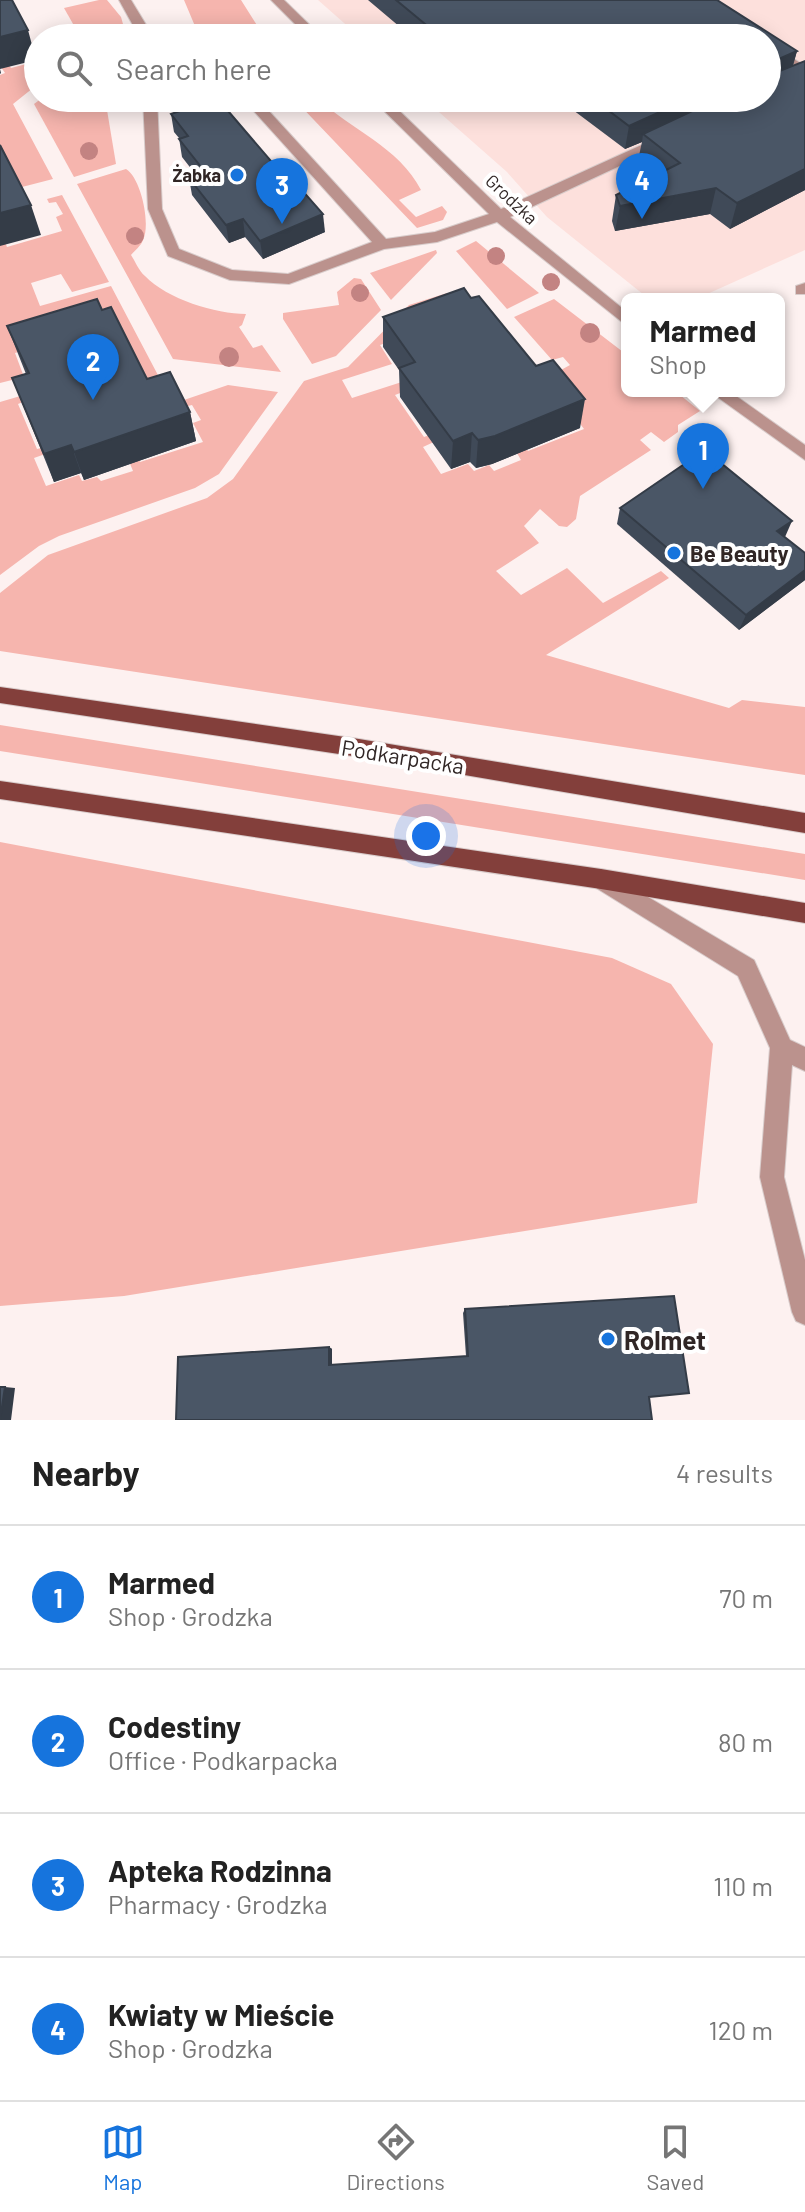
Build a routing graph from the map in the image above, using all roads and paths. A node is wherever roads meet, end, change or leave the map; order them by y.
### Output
1 (125, 0) edge
2 (277, 0) edge
3 (139, 24) edge
4 (302, 24) edge
5 (781, 58) edge
6 (801, 76) edge
7 (151, 112) edge
8 (262, 112) edge
9 (392, 112) edge
10 (678, 134) edge
11 (499, 216) junction
12 (382, 244) junction
13 (621, 315) edge
14 (725, 397) edge
15 (805, 454) edge
16 (0, 695) edge
17 (0, 790) edge
18 (805, 823) edge
19 (601, 879) junction
20 (805, 913) edge
21 (782, 1048) junction
22 (805, 1059) edge
23 (805, 1312) edge

1 - 3 street
2 - 4 street
5 - 6 street
7 - 12 street
8 - 12 street
9 - 11 street, Grodzka
10 - 11 street
11 - 12 street
11 - 13 street, Grodzka
14 - 15 street
16 - 18 main road, Podkarpacka
17 - 19 main road
19 - 20 main road
19 - 21 street
21 - 22 street
21 - 23 street

